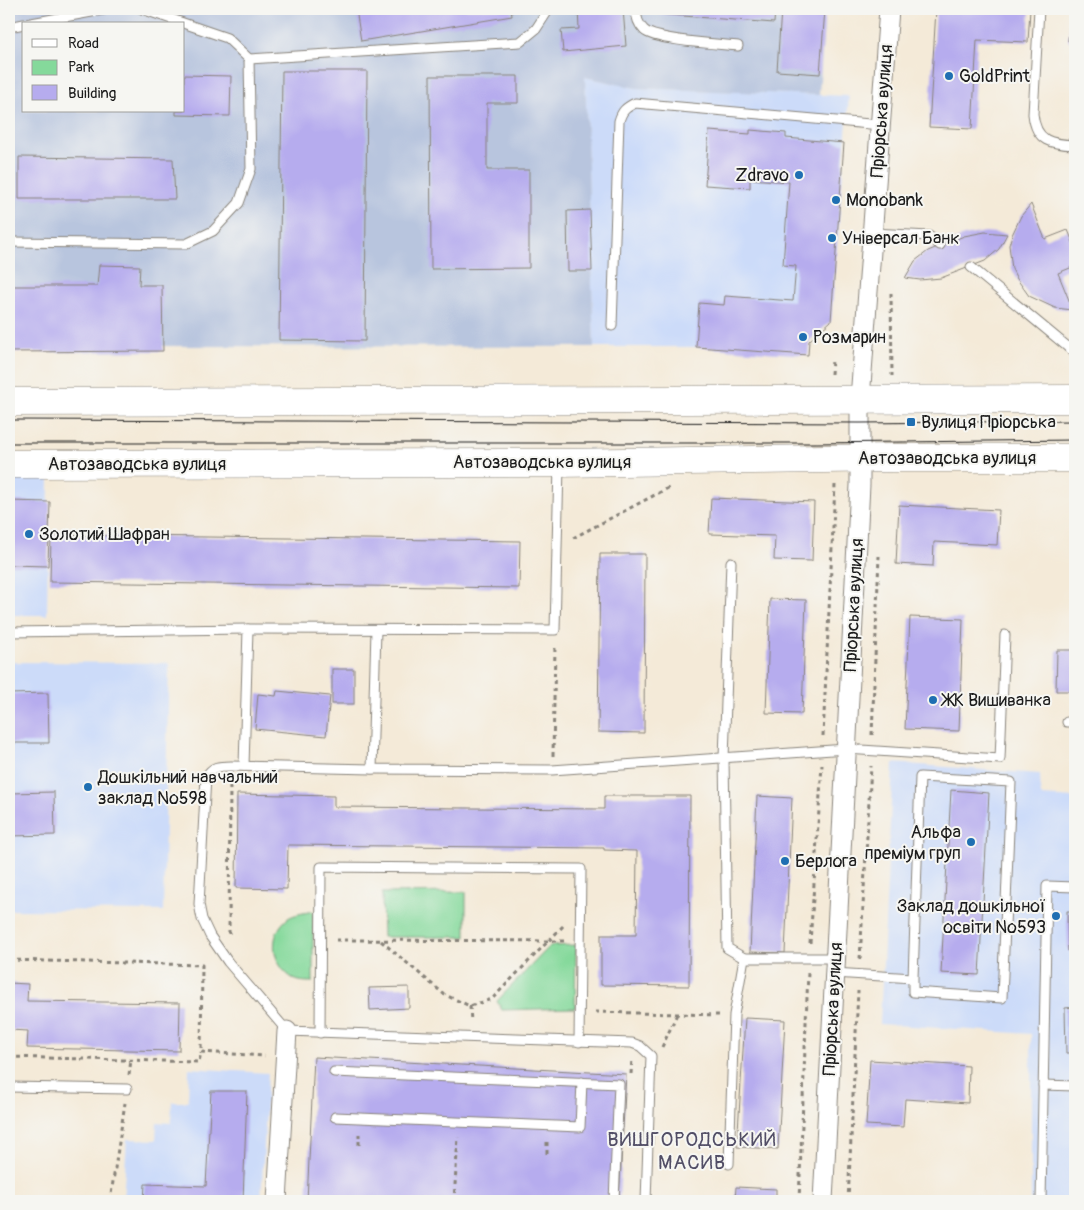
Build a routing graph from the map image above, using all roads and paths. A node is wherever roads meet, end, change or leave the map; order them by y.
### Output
1 (108, 9) edge
2 (142, 9) edge
3 (549, 9) edge
4 (636, 9) edge
5 (889, 9) edge
6 (1039, 9) edge
7 (36, 22) edge
8 (180, 22) edge
9 (185, 24) edge
10 (22, 25) edge
11 (9, 27) edge
12 (738, 46) dead end
13 (249, 59) junction
14 (881, 125) junction
15 (1075, 145) edge
16 (873, 233) junction
17 (9, 242) edge
18 (940, 245) dead end
19 (971, 267) dead end
20 (612, 326) dead end
21 (1075, 353) edge
22 (860, 399) junction
23 (1075, 399) edge
24 (9, 402) edge
25 (1075, 458) edge
26 (860, 459) junction
27 (559, 463) junction
28 (9, 464) edge
29 (834, 485) dead end
30 (671, 486) dead end
31 (557, 546) junction
32 (880, 549) dead end
33 (731, 562) dead end
34 (248, 629) junction
35 (376, 630) junction
36 (555, 630) junction
37 (9, 632) edge
38 (1005, 634) dead end
39 (846, 749) junction
40 (823, 750) junction
41 (872, 750) junction
42 (724, 758) junction
43 (231, 766) junction
44 (244, 766) junction
45 (372, 769) junction
46 (552, 770) junction
47 (1075, 887) edge
48 (580, 909) junction
49 (321, 940) junction
50 (381, 941) junction
51 (548, 941) junction
52 (580, 941) junction
53 (744, 958) junction
54 (809, 958) junction
55 (9, 960) edge
56 (228, 962) junction
57 (835, 965) junction
58 (859, 975) junction
59 (913, 978) junction
60 (580, 1012) junction
61 (677, 1014) junction
62 (734, 1015) junction
63 (287, 1031) junction
64 (320, 1033) junction
65 (579, 1042) junction
66 (201, 1052) junction
67 (9, 1057) edge
68 (285, 1057) junction
69 (334, 1072) dead end
70 (650, 1073) junction
71 (582, 1082) junction
72 (1043, 1085) junction
73 (1075, 1086) edge
74 (9, 1087) edge
75 (127, 1089) joint
76 (335, 1117) dead end
77 (458, 1122) junction
78 (729, 1164) dead end
79 (110, 1201) edge
80 (277, 1201) edge
81 (454, 1201) edge
82 (614, 1201) edge
83 (646, 1201) edge
84 (799, 1201) edge
85 (823, 1201) edge
86 (848, 1201) edge
87 (1041, 1201) edge

1 - 7 lane
2 - 8 lane
3 - 13 lane
4 - 12 lane
5 - 14 street, Пріорська вулиця
6 - 15 lane
9 - 13 lane
10 - 11 lane
13 - 17 lane
14 - 16 street, Пріорська вулиця
14 - 20 lane
16 - 18 lane
16 - 22 street, Пріорська вулиця
19 - 21 lane
22 - 23 main road
22 - 24 main road
22 - 26 street, Пріорська вулиця
25 - 26 main road, Автозаводська вулиця
26 - 27 main road, Автозаводська вулиця
26 - 39 street, Пріорська вулиця
27 - 28 main road, Автозаводська вулиця
27 - 31 lane
29 - 40 path
30 - 31 path
31 - 36 lane
32 - 41 path
33 - 42 lane
34 - 35 lane
34 - 37 lane
34 - 44 lane
35 - 36 lane
35 - 45 lane
36 - 46 path
38 - 41 lane
39 - 40 lane
39 - 41 lane
39 - 57 street, Пріорська вулиця
40 - 42 lane
40 - 54 path
41 - 58 path
42 - 46 lane
42 - 53 lane
43 - 44 lane
43 - 56 path
43 - 56 lane
44 - 45 lane
45 - 46 lane
47 - 72 lane
48 - 49 lane
48 - 51 path
48 - 52 lane
49 - 50 path
49 - 64 lane
50 - 51 path
50 - 51 path
51 - 52 path
52 - 60 lane
53 - 54 lane
53 - 62 lane
54 - 57 lane
54 - 84 path
55 - 66 path
56 - 63 lane
57 - 58 lane
57 - 85 street, Пріорська вулиця
58 - 59 lane
58 - 86 path
59 - 59 lane
60 - 61 path
60 - 65 lane
61 - 62 path
61 - 70 path
62 - 78 lane
63 - 64 lane
63 - 68 street
64 - 65 lane
65 - 70 lane
66 - 67 path
66 - 68 path
68 - 80 street
69 - 71 lane
70 - 83 lane
71 - 77 lane
71 - 82 lane
72 - 73 lane
72 - 87 lane
74 - 75 lane
75 - 79 path
76 - 77 lane
77 - 81 path

